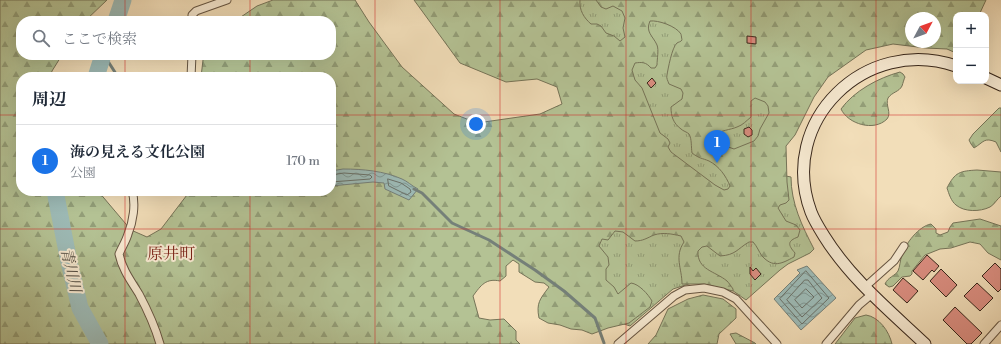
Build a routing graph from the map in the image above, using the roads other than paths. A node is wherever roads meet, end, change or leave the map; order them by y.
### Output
1 (227, 0) edge
2 (192, 16) edge
3 (192, 60) edge
4 (953, 65) edge
5 (191, 72) edge
6 (989, 79) edge
7 (1001, 85) edge
8 (133, 196) edge
9 (904, 246) dead end
10 (869, 290) junction
11 (1001, 326) edge
12 (160, 344) edge
13 (618, 344) edge
14 (777, 344) edge
15 (826, 344) edge
16 (925, 344) edge
17 (984, 344) edge

1 - 2 street
3 - 5 street
4 - 10 street
6 - 7 street
8 - 12 street
9 - 10 street
10 - 15 street
10 - 16 street
11 - 17 street
13 - 14 street

